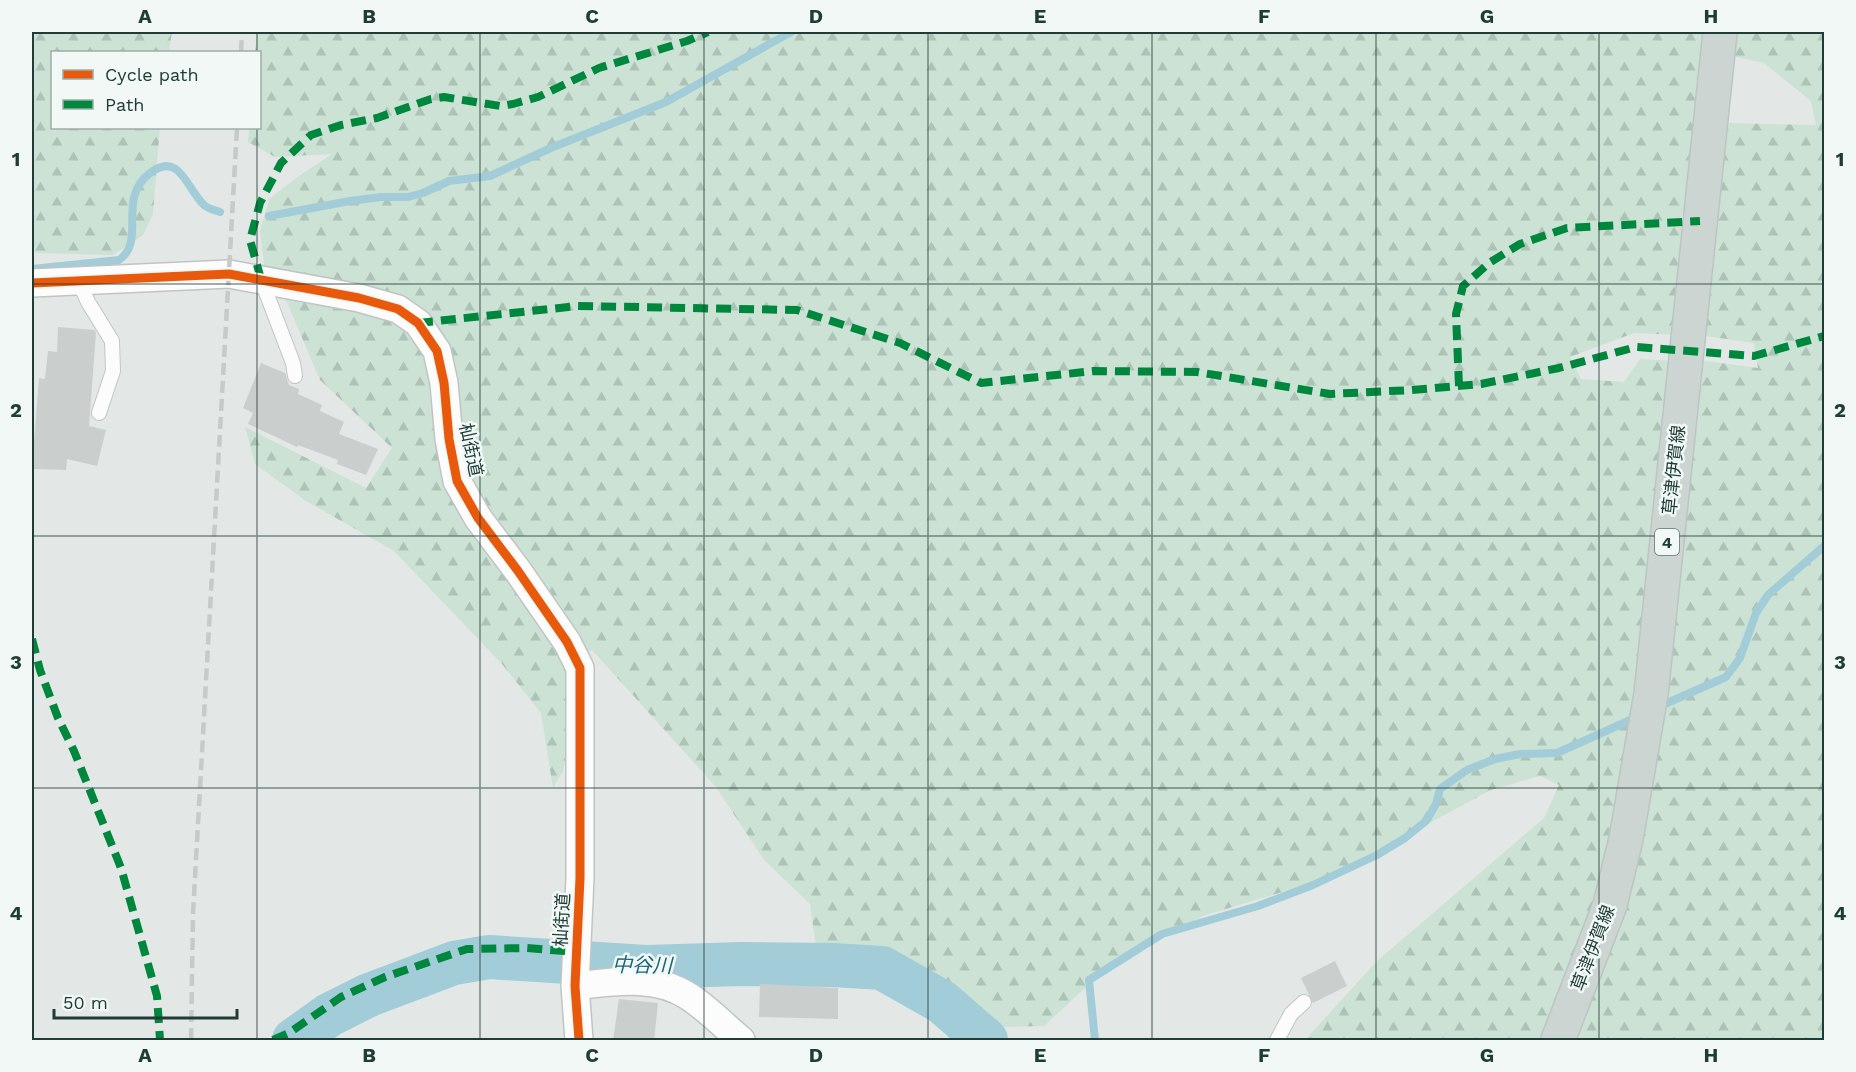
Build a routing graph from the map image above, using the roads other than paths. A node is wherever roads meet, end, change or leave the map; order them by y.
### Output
1 (1720, 32) edge
2 (261, 279) junction
3 (78, 280) junction
4 (32, 283) edge
5 (295, 376) dead end
6 (99, 413) dead end
7 (576, 975) junction
8 (1304, 1002) dead end
9 (579, 1041) edge
10 (741, 1041) edge
11 (1277, 1041) edge
12 (1558, 1041) edge

1 - 12 main road, 草津伊賀線 / 4
2 - 3 street, 杣街道
2 - 5 lane
2 - 7 street, 杣街道
3 - 4 street, 杣街道
3 - 6 lane
7 - 9 street, 杣街道
7 - 10 street
8 - 11 lane

